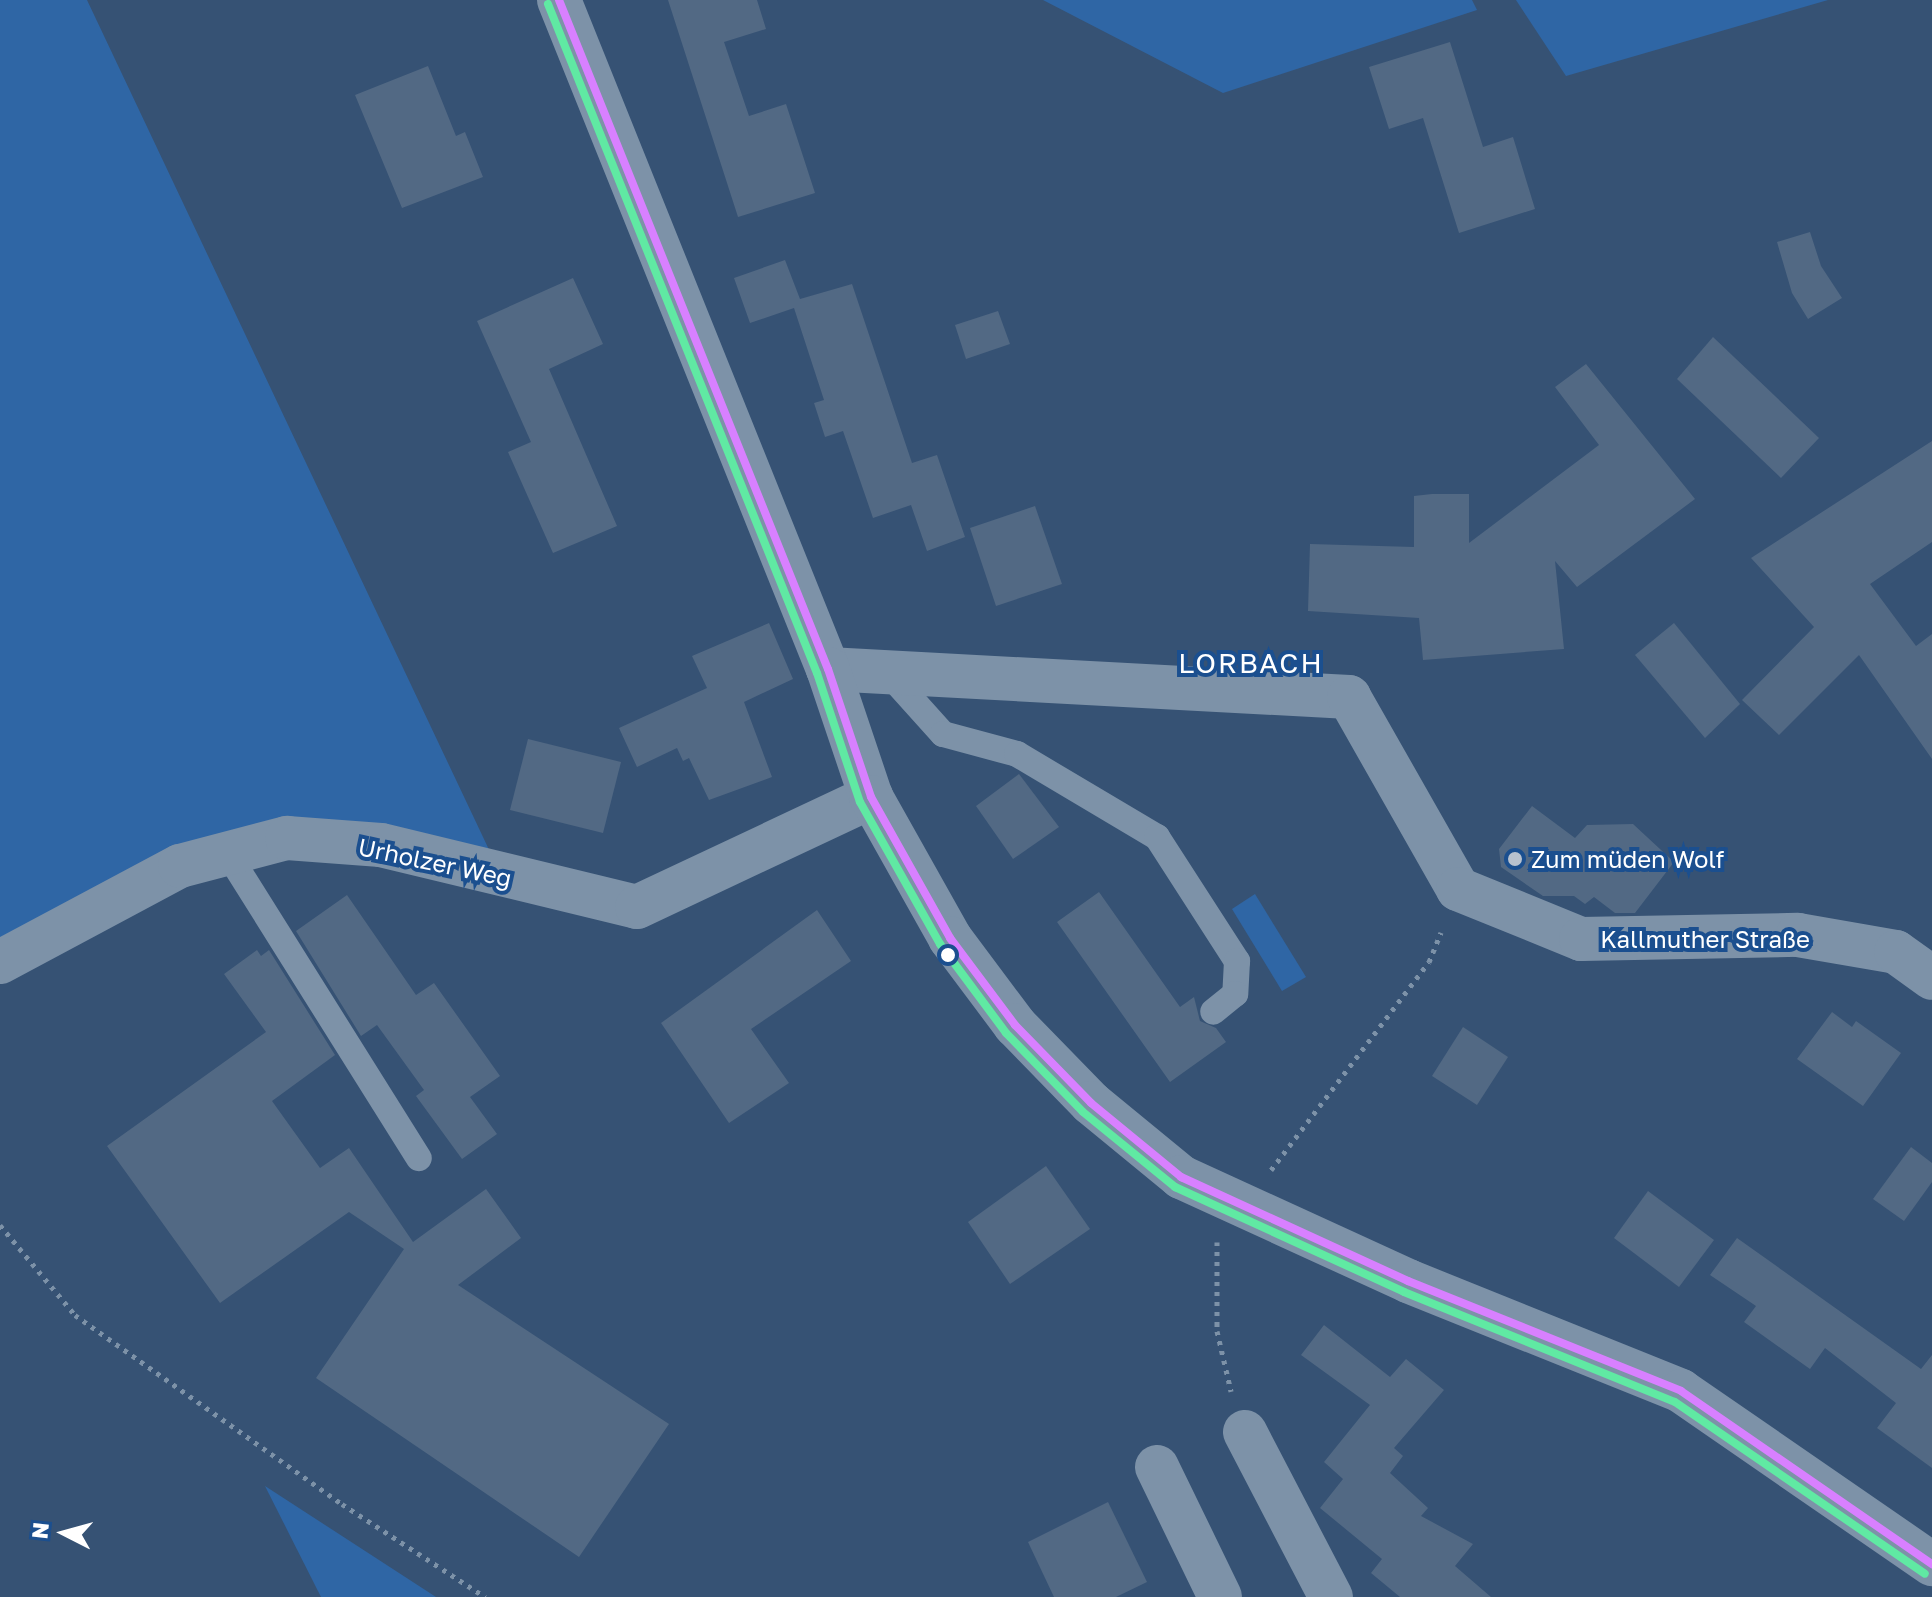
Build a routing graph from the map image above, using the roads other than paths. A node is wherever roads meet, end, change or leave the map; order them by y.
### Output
1 (559, 0) edge
2 (828, 669) junction
3 (888, 673) junction
4 (871, 797) junction
5 (228, 854) junction
6 (0, 962) edge
7 (1932, 978) edge
8 (1213, 1012) dead end
9 (419, 1158) dead end
10 (1245, 1432) road end
11 (1157, 1467) dead end
12 (1932, 1564) edge
13 (1220, 1597) edge
14 (1331, 1597) edge

1 - 2 street
2 - 3 street
2 - 4 street
3 - 7 street, Kallmuther Straße
3 - 8 lane
4 - 5 street, Urholzer Weg
4 - 12 street
5 - 6 street, Urholzer Weg
5 - 9 lane
10 - 14 street
11 - 13 street

